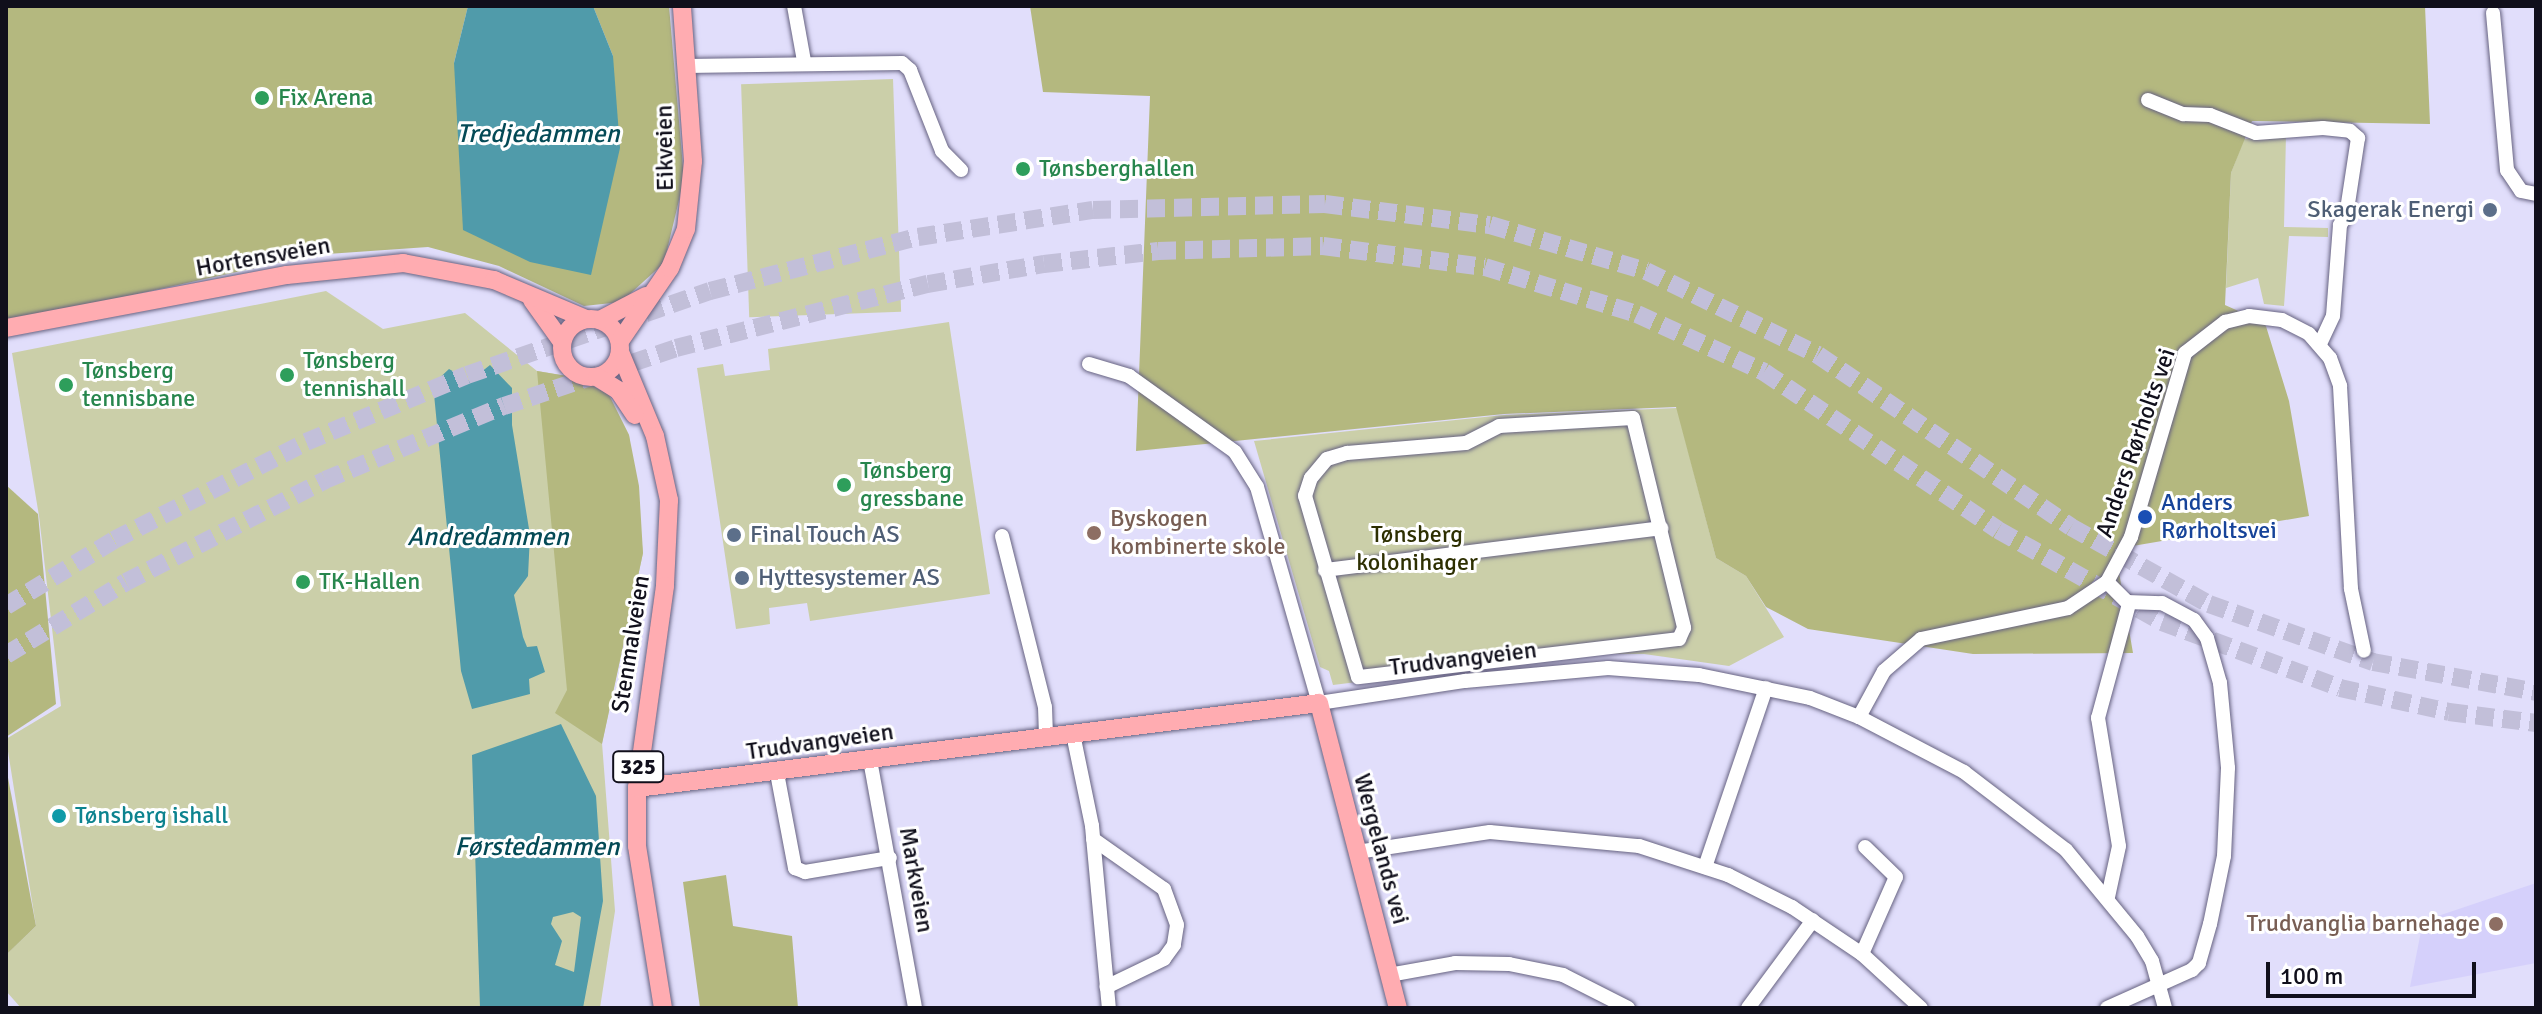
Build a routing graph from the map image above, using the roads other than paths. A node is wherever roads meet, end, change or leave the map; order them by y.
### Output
1 (682, 6) edge
2 (794, 6) edge
3 (2493, 13) dead end
4 (804, 61) junction
5 (686, 66) junction
6 (2148, 100) dead end
7 (961, 170) dead end
8 (2536, 194) edge
9 (659, 283) junction
10 (527, 295) junction
11 (593, 320) junction
12 (6, 328) edge
13 (562, 342) junction
14 (2320, 344) junction
15 (620, 346) junction
16 (1089, 364) dead end
17 (597, 377) junction
18 (667, 525) junction
19 (1661, 528) junction
20 (1002, 536) dead end
21 (1325, 570) junction
22 (2107, 582) junction
23 (2364, 651) dead end
24 (1766, 688) junction
25 (1319, 703) junction
26 (1859, 717) junction
27 (1073, 734) junction
28 (1046, 738) junction
29 (870, 760) junction
30 (777, 773) junction
31 (637, 788) junction
32 (1093, 839) junction
33 (1865, 847) dead end
34 (1357, 852) junction
35 (890, 858) junction
36 (1705, 867) junction
37 (2108, 897) junction
38 (1813, 920) junction
39 (1862, 954) junction
40 (1389, 975) junction
41 (1106, 987) junction
42 (2160, 987) junction
43 (663, 1008) edge
44 (915, 1008) edge
45 (1109, 1008) edge
46 (1398, 1008) edge
47 (1628, 1008) edge
48 (1748, 1008) edge
49 (1921, 1008) edge
50 (2107, 1008) edge
51 (2165, 1008) edge

1 - 5 main road, Eikveien
2 - 4 street
3 - 8 street
4 - 5 street
4 - 7 street
5 - 9 main road, Eikveien
6 - 14 street
9 - 11 main road, Eikveien
9 - 15 main road, Eikveien
10 - 11 main road, Hortensveien / 325
10 - 12 main road, Hortensveien / 325
10 - 13 main road, 325
11 - 13 main road
11 - 15 main road, Stenmalveien / 325
13 - 17 main road, Stenmalveien / 325
14 - 22 street, Anders Rørholts vei
14 - 23 street
15 - 17 main road
15 - 18 main road, Stenmalveien / 325
16 - 25 street
17 - 18 main road, Stenmalveien / 325
18 - 31 main road, Stenmalveien / 325
19 - 21 street
19 - 21 street
19 - 21 street
20 - 28 street
22 - 26 street
22 - 37 street
22 - 42 street
24 - 25 street, Trudvangveien
24 - 26 street, Trudvangveien
24 - 36 street
25 - 27 main road, Trudvangveien
25 - 34 main road, Wergelands vei
26 - 37 street, Trudvangveien
27 - 28 main road, Trudvangveien
27 - 32 street
28 - 29 main road, Trudvangveien
29 - 30 main road, Trudvangveien
29 - 35 street, Markveien
30 - 31 main road, Trudvangveien
30 - 35 street
31 - 43 main road, Stenmalveien / 325
32 - 41 street
32 - 41 street
33 - 39 street
34 - 36 street
34 - 40 main road, Wergelands vei
35 - 44 street, Markveien
36 - 38 street
37 - 42 street, Trudvangveien
38 - 39 street
38 - 48 street
39 - 49 street
40 - 46 main road, Wergelands vei
40 - 47 street
41 - 45 street
42 - 50 street
42 - 51 street, Trudvangveien

